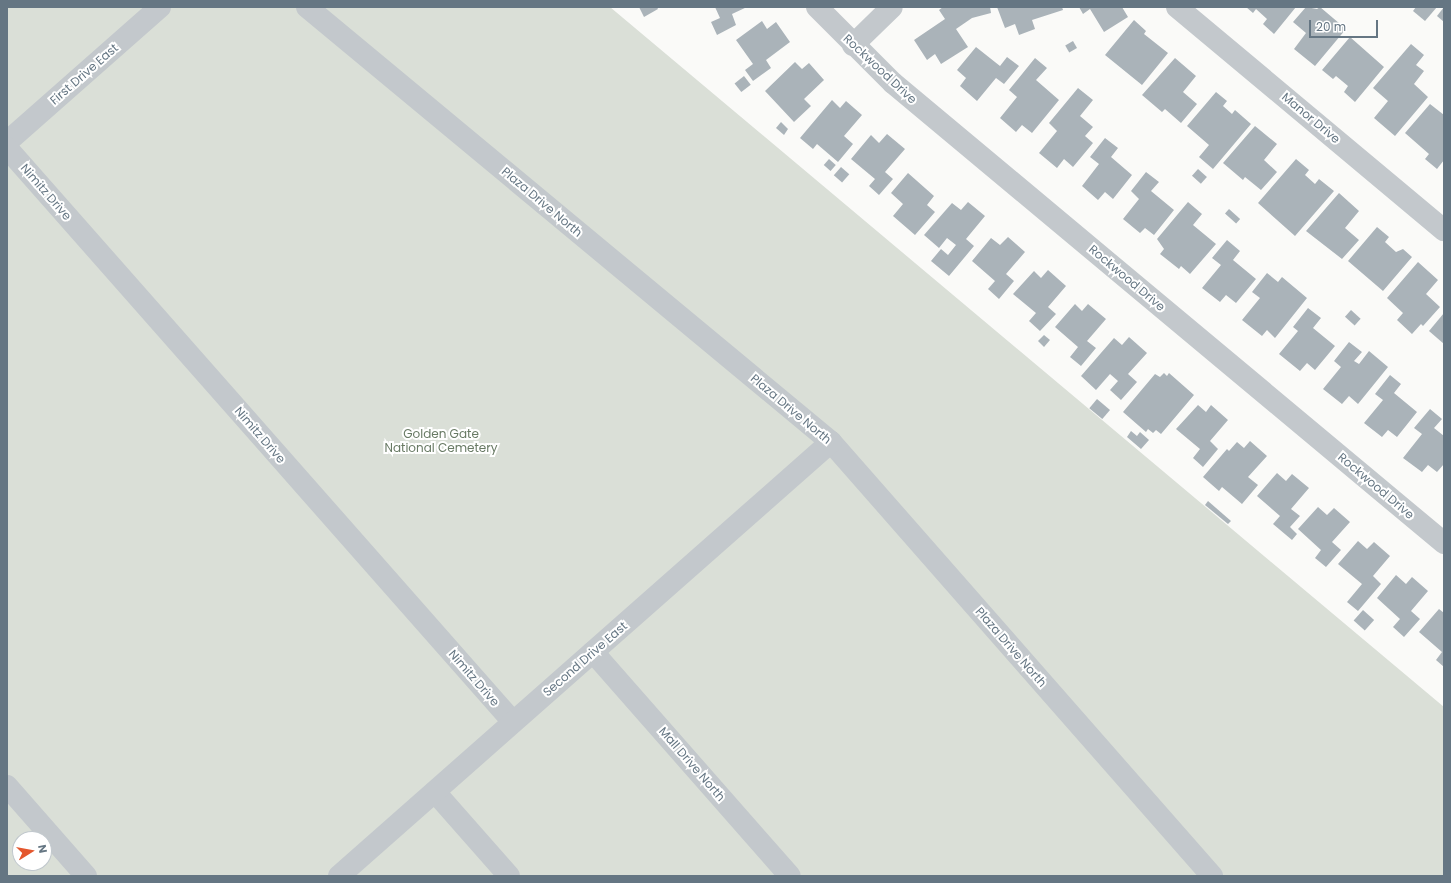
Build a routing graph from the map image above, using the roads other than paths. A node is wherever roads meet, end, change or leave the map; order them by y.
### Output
1 (160, 7) edge
2 (307, 7) edge
3 (817, 7) edge
4 (892, 7) edge
5 (1177, 7) edge
6 (852, 45) junction
7 (7, 142) edge
8 (7, 148) edge
9 (1444, 230) edge
10 (831, 442) junction
11 (1444, 543) edge
12 (593, 652) junction
13 (513, 722) junction
14 (7, 786) edge
15 (435, 792) junction
16 (86, 876) edge
17 (339, 876) edge
18 (509, 876) edge
19 (790, 876) edge
20 (1212, 876) edge

1 - 7 street, First Drive East
2 - 10 street, Plaza Drive North
3 - 6 street, Rockwood Drive
4 - 6 street
5 - 9 street, Manor Drive
6 - 11 street, Rockwood Drive
8 - 13 street, Nimitz Drive
10 - 12 street, Second Drive East
10 - 20 street, Plaza Drive North
12 - 13 street, Second Drive East
12 - 19 street, Mall Drive North
13 - 15 street, Second Drive East
14 - 16 street
15 - 17 street, Second Drive East
15 - 18 street

